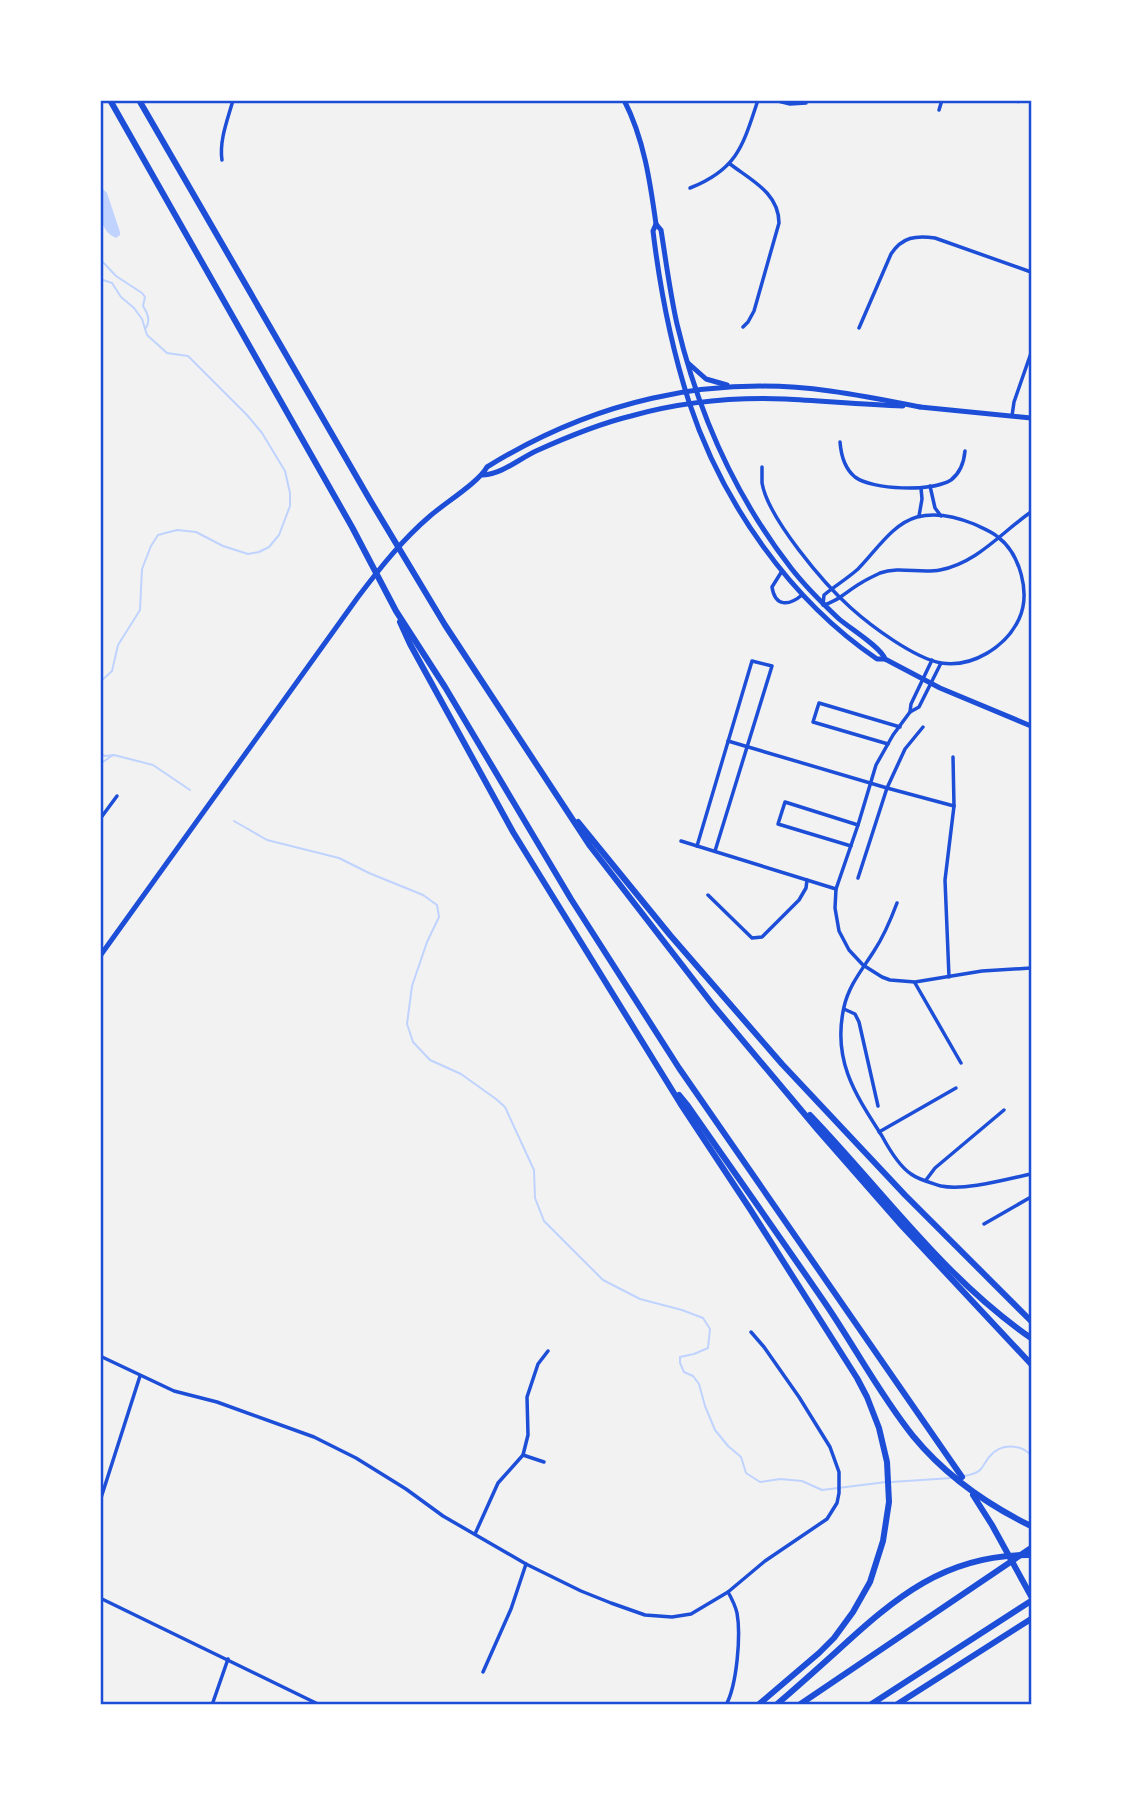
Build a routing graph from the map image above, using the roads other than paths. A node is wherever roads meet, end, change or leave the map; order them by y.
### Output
1 (108, 100) edge
2 (139, 100) edge
3 (233, 100) edge
4 (624, 100) edge
5 (758, 100) edge
6 (774, 100) edge
7 (942, 100) edge
8 (806, 103) dead end
9 (939, 110) dead end
10 (222, 160) dead end
11 (730, 164) junction
12 (690, 188) dead end
13 (656, 224) junction
14 (1031, 272) edge
15 (743, 327) dead end
16 (859, 328) dead end
17 (1031, 353) edge
18 (687, 362) junction
19 (737, 387) junction
20 (696, 390) junction
21 (686, 392) junction
22 (700, 402) junction
23 (690, 403) junction
24 (920, 407) junction
25 (1012, 416) junction
26 (1031, 418) edge
27 (568, 424) junction
28 (574, 435) junction
29 (840, 442) dead end
30 (965, 451) dead end
31 (762, 467) dead end
32 (483, 475) junction
33 (930, 486) junction
34 (921, 488) junction
35 (1031, 512) edge
36 (941, 516) junction
37 (919, 517) junction
38 (999, 537) junction
39 (782, 571) junction
40 (832, 589) junction
41 (802, 595) junction
42 (839, 597) junction
43 (823, 604) junction
44 (396, 611) junction
45 (885, 659) junction
46 (932, 660) junction
47 (941, 663) junction
48 (923, 680) junction
49 (931, 684) junction
50 (910, 712) junction
51 (1031, 726) edge
52 (900, 727) junction
53 (923, 727) dead end
54 (728, 741) junction
55 (888, 744) junction
56 (748, 747) junction
57 (953, 757) dead end
58 (870, 783) junction
59 (887, 789) junction
60 (117, 796) dead end
61 (954, 806) junction
62 (569, 813) junction
63 (100, 819) edge
64 (858, 825) junction
65 (681, 841) dead end
66 (697, 846) junction
67 (851, 846) junction
68 (715, 851) junction
69 (858, 878) dead end
70 (807, 880) junction
71 (835, 889) junction
72 (708, 895) dead end
73 (897, 903) dead end
74 (100, 956) edge
75 (863, 965) junction
76 (1031, 968) edge
77 (950, 976) junction
78 (915, 982) junction
79 (844, 1009) junction
80 (961, 1063) dead end
81 (775, 1079) junction
82 (956, 1087) dead end
83 (673, 1088) junction
84 (878, 1106) dead end
85 (1004, 1110) dead end
86 (879, 1132) junction
87 (1031, 1174) edge
88 (926, 1180) junction
89 (1031, 1197) edge
90 (984, 1224) dead end
91 (1031, 1321) edge
92 (751, 1332) dead end
93 (1031, 1338) edge
94 (548, 1350) dead end
95 (100, 1356) edge
96 (1031, 1364) edge
97 (140, 1376) junction
98 (523, 1455) junction
99 (544, 1462) dead end
100 (962, 1477) dead end
101 (967, 1484) dead end
102 (100, 1501) edge
103 (1031, 1526) edge
104 (475, 1534) junction
105 (1031, 1548) edge
106 (1031, 1555) edge
107 (526, 1564) junction
108 (728, 1592) junction
109 (100, 1598) edge
110 (1031, 1599) edge
111 (1031, 1619) edge
112 (228, 1660) junction
113 (483, 1672) dead end
114 (212, 1705) edge
115 (320, 1705) edge
116 (726, 1705) edge
117 (758, 1705) edge
118 (776, 1705) edge
119 (799, 1705) edge
120 (870, 1705) edge
121 (896, 1705) edge

1 - 44 highway
2 - 62 highway
3 - 10 street
4 - 13 main road
5 - 11 street
6 - 8 street
7 - 9 street
11 - 12 street
11 - 15 street
13 - 18 main road
13 - 21 main road
14 - 16 street
17 - 25 street
18 - 19 main road
18 - 20 main road
19 - 20 main road
19 - 24 main road
20 - 21 main road
20 - 22 main road
21 - 23 main road
21 - 27 main road
22 - 23 main road
22 - 24 main road
22 - 43 main road
23 - 28 main road
23 - 39 main road
24 - 25 main road
25 - 26 main road
27 - 28 main road
27 - 32 main road
28 - 32 main road
29 - 34 street
30 - 33 street
31 - 40 street
32 - 74 main road
33 - 34 street
33 - 36 street
34 - 37 street
35 - 38 street
36 - 37 street
36 - 38 street
37 - 40 street
38 - 42 street
38 - 47 street
39 - 41 main road
39 - 41 street
40 - 42 street
40 - 43 street
41 - 45 main road
42 - 43 street
42 - 46 street
43 - 45 main road
44 - 83 highway
44 - 100 highway
45 - 48 main road
46 - 47 street
46 - 48 street
47 - 49 street
48 - 49 main road
48 - 50 street
49 - 50 street
49 - 51 main road
50 - 52 street
52 - 55 street
52 - 55 street
53 - 59 street
54 - 56 street
54 - 56 street
54 - 66 street
55 - 58 street
56 - 58 street
56 - 68 street
57 - 61 street
58 - 59 street
58 - 64 street
59 - 61 street
59 - 69 street
60 - 63 street
61 - 77 street
62 - 81 highway
62 - 91 highway
64 - 67 street
64 - 67 street
65 - 66 street
66 - 68 street
67 - 71 street
68 - 70 street
70 - 71 street
70 - 72 street
71 - 75 street
73 - 75 street
75 - 78 street
75 - 79 street
76 - 77 street
77 - 78 street
78 - 80 street
79 - 84 street
79 - 86 street
81 - 93 highway
81 - 96 highway
82 - 86 street
83 - 103 highway
83 - 117 highway
85 - 88 street
86 - 88 street
87 - 88 street
89 - 90 street
92 - 108 street
94 - 98 street
95 - 97 street
97 - 102 street
97 - 104 street
98 - 99 street
98 - 104 street
101 - 110 highway
104 - 107 street
105 - 119 highway
106 - 118 highway
107 - 108 street
107 - 113 street
108 - 116 street
109 - 112 street
110 - 120 highway
111 - 121 highway
112 - 114 street
112 - 115 street

